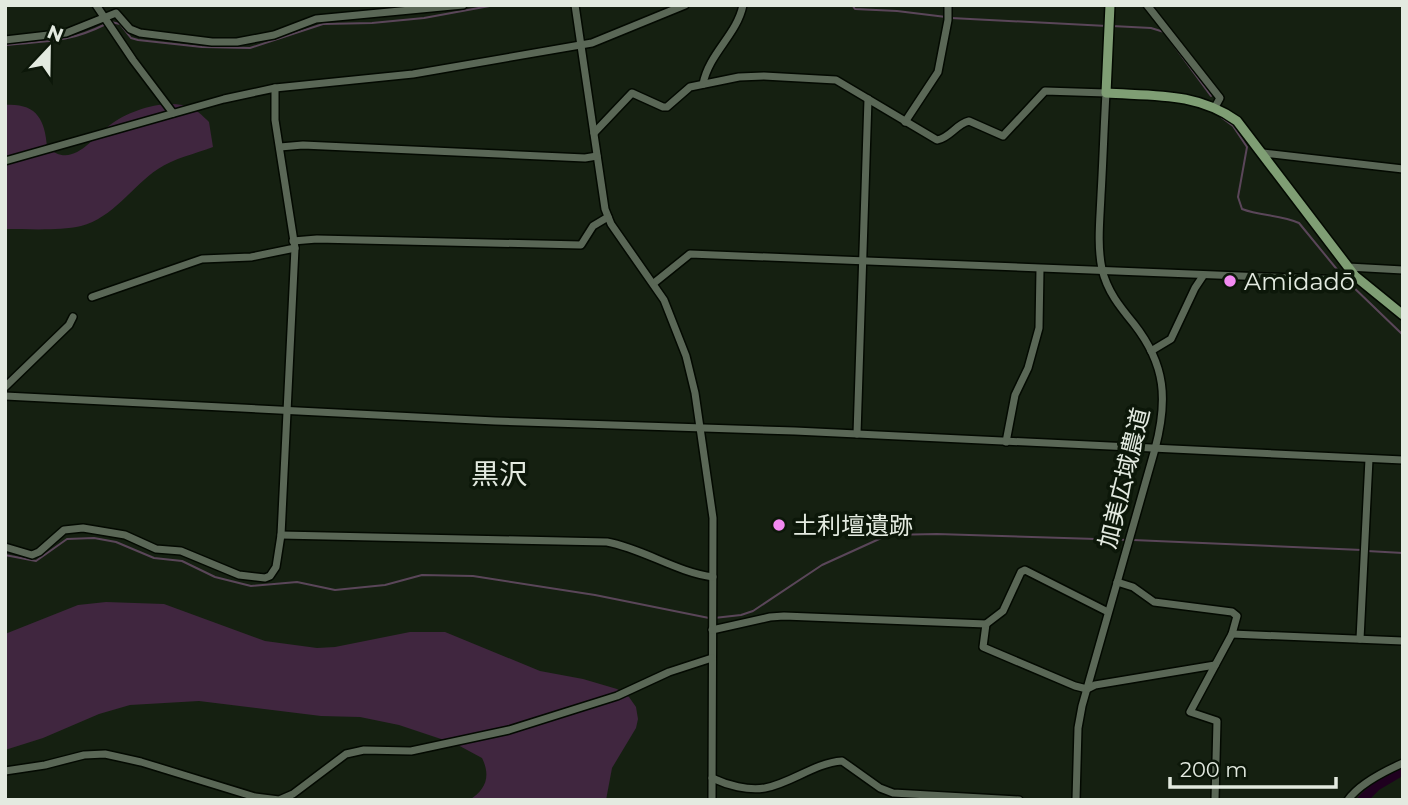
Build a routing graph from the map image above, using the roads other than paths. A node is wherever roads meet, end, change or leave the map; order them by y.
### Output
1 (96, 5) edge
2 (463, 5) edge
3 (575, 5) edge
4 (685, 5) edge
5 (743, 5) edge
6 (1110, 5) edge
7 (1147, 5) edge
8 (948, 8) edge
9 (108, 21) junction
10 (5, 40) edge
11 (580, 44) junction
12 (703, 83) junction
13 (275, 89) junction
14 (1105, 93) junction
15 (869, 99) junction
16 (1215, 107) junction
17 (173, 113) junction
18 (905, 122) junction
19 (594, 134) junction
20 (280, 147) junction
21 (1262, 153) junction
22 (597, 156) junction
23 (5, 161) edge
24 (1403, 169) edge
25 (608, 217) junction
26 (294, 245) junction
27 (863, 260) junction
28 (1348, 268) junction
29 (1040, 269) junction
30 (1403, 270) edge
31 (1103, 272) junction
32 (1203, 276) junction
33 (1355, 276) junction
34 (654, 282) junction
35 (92, 297) dead end
36 (1403, 315) edge
37 (73, 317) dead end
38 (1151, 351) junction
39 (5, 387) edge
40 (5, 396) edge
41 (287, 409) junction
42 (701, 429) junction
43 (857, 434) junction
44 (1006, 442) junction
45 (1155, 449) junction
46 (1368, 458) junction
47 (1403, 460) edge
48 (281, 535) junction
49 (5, 547) edge
50 (713, 577) junction
51 (1117, 582) junction
52 (1108, 612) junction
53 (986, 624) junction
54 (712, 627) junction
55 (1232, 634) junction
56 (1360, 639) junction
57 (1403, 641) edge
58 (712, 657) junction
59 (1215, 665) junction
60 (1087, 688) junction
61 (1403, 763) edge
62 (5, 771) edge
63 (712, 778) junction
64 (712, 800) edge
65 (1019, 800) edge
66 (1076, 800) edge
67 (1215, 800) edge
68 (1348, 800) edge

1 - 9 street
2 - 9 street
3 - 11 street
4 - 11 street
5 - 12 street
6 - 14 main road
7 - 16 street
8 - 18 street
9 - 10 street
9 - 17 street
11 - 13 street
11 - 19 street
12 - 15 street
12 - 19 street
13 - 17 street
13 - 20 street
14 - 16 main road
14 - 18 street
14 - 31 street, 加美広域農道
15 - 18 street
15 - 27 street
16 - 21 main road
17 - 23 street
19 - 22 street
20 - 22 street
20 - 26 street
21 - 24 street
21 - 28 main road
22 - 25 street
25 - 26 street
25 - 34 street
26 - 35 street
26 - 41 street
27 - 29 street
27 - 34 street
27 - 43 street
28 - 30 street
28 - 33 main road
29 - 31 street
29 - 44 street
31 - 32 street
31 - 38 street, 加美広域農道
32 - 33 street
32 - 38 street
33 - 36 main road
34 - 42 street
37 - 39 street
38 - 45 street, 加美広域農道
40 - 41 street
41 - 42 street
41 - 48 street
42 - 43 street
42 - 50 street
43 - 44 street
44 - 45 street
45 - 46 street
45 - 51 street, 加美広域農道
46 - 47 street
46 - 56 street
48 - 49 street
48 - 50 street
50 - 54 street
51 - 52 street, 加美広域農道
51 - 55 street
52 - 53 street
52 - 60 street, 加美広域農道
53 - 54 street
53 - 60 street
54 - 58 street
55 - 56 street
55 - 59 street
56 - 57 street
58 - 62 street
58 - 63 street
59 - 60 street
59 - 67 street
60 - 66 street, 加美広域農道
61 - 68 street
63 - 64 street
63 - 65 street

